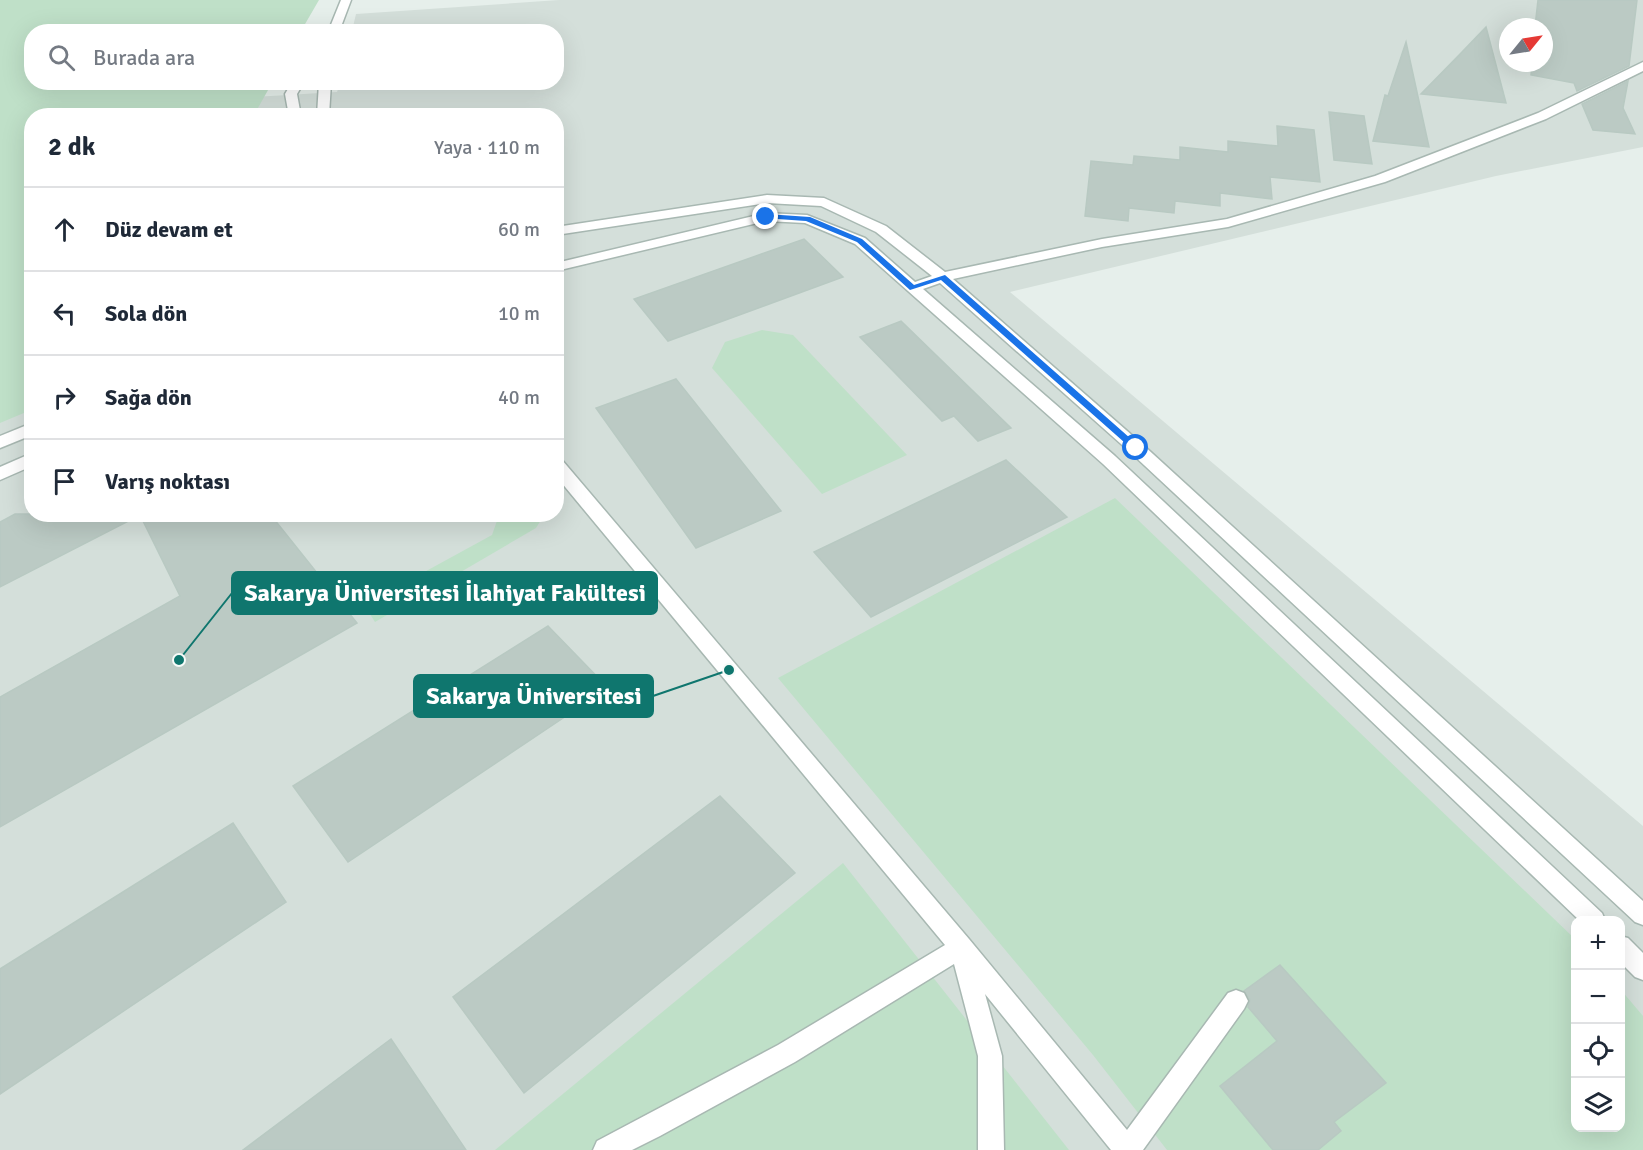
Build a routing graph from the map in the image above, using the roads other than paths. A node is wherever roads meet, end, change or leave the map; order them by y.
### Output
1 (346, 0) edge
2 (336, 24) edge
3 (1643, 66) edge
4 (293, 90) edge
5 (325, 90) edge
6 (294, 108) edge
7 (323, 108) edge
8 (564, 230) edge
9 (564, 265) edge
10 (942, 277) junction
11 (913, 288) junction
12 (24, 432) edge
13 (0, 442) edge
14 (24, 463) edge
15 (0, 474) edge
16 (564, 474) edge
17 (1643, 915) edge
18 (1589, 916) edge
19 (961, 947) junction
20 (1625, 951) edge
21 (1643, 969) edge
22 (1236, 1001) dead end
23 (606, 1150) edge
24 (991, 1150) edge
25 (1127, 1150) edge

1 - 2 street
3 - 10 street
4 - 6 street
5 - 7 street
8 - 10 street
9 - 11 street
10 - 11 street
10 - 17 street
11 - 18 street
12 - 13 street
14 - 15 street
16 - 19 street
19 - 23 street
19 - 24 street
19 - 25 street
20 - 21 street
22 - 25 street

